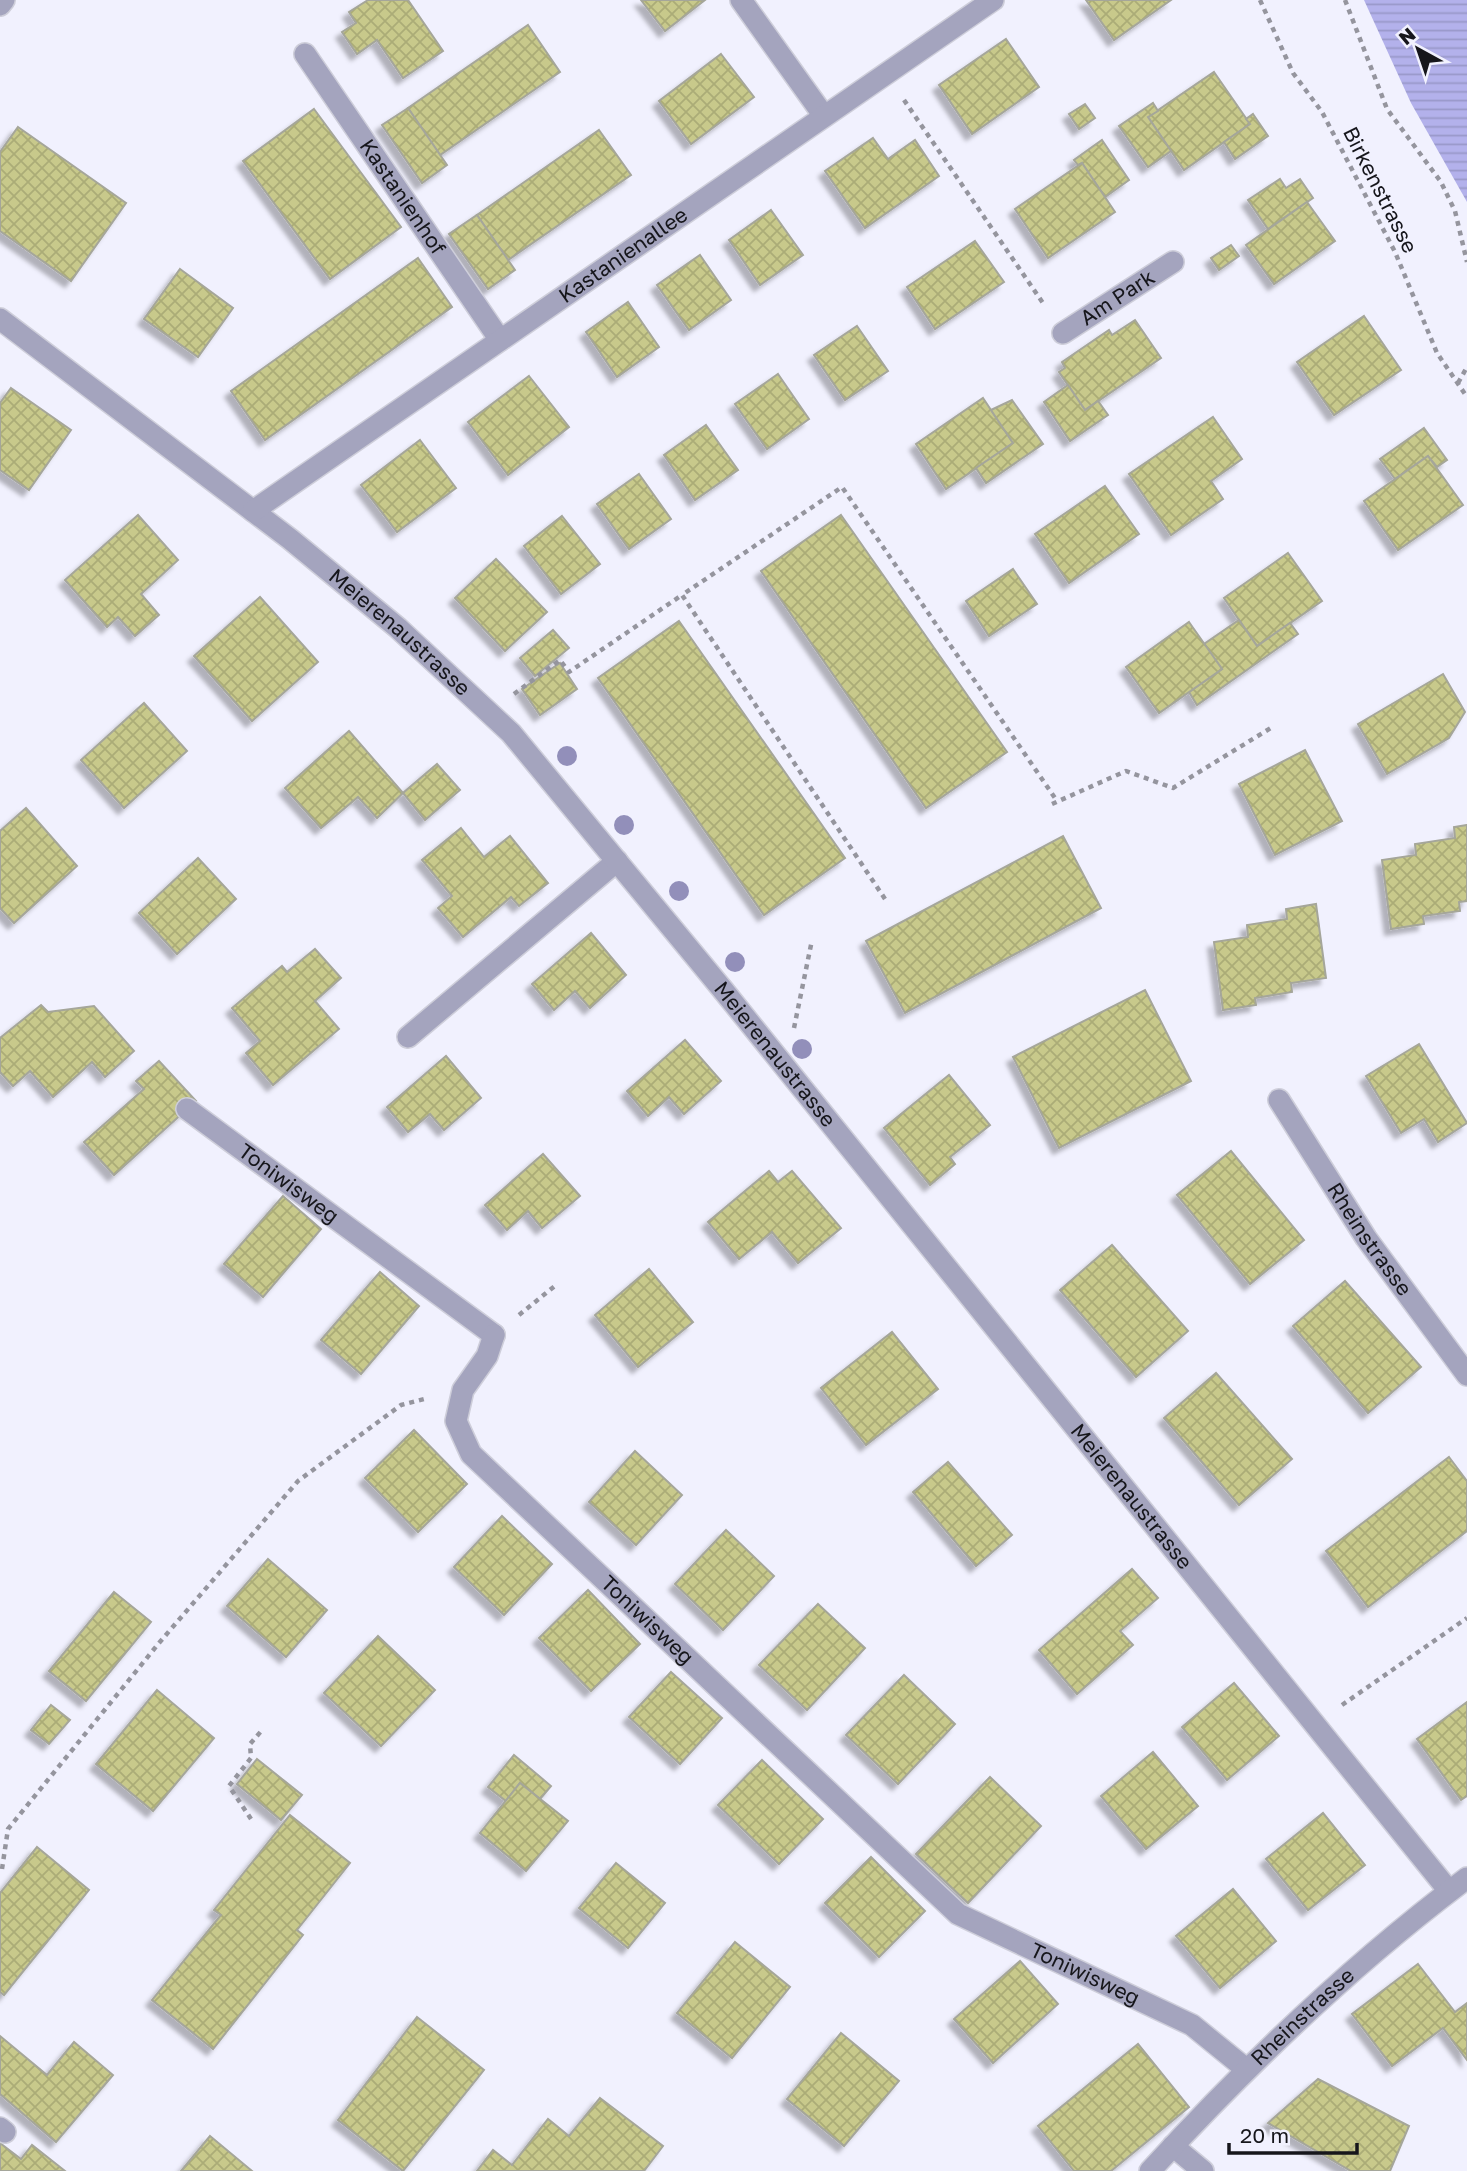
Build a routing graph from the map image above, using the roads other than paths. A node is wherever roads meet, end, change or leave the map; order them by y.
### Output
1 (4, 0) edge
2 (741, 0) edge
3 (993, 0) edge
4 (0, 5) edge
5 (305, 54) dead end
6 (824, 116) junction
7 (1173, 262) dead end
8 (0, 319) edge
9 (1063, 333) road end
10 (500, 340) junction
11 (253, 511) junction
12 (617, 861) junction
13 (408, 1037) dead end
14 (1279, 1100) dead end
15 (187, 1109) dead end
16 (1467, 1374) edge
17 (1467, 1878) edge
18 (1449, 1891) junction
19 (1246, 2069) junction
20 (1173, 2146) junction
21 (1150, 2171) edge
22 (1203, 2171) edge

1 - 4 street
2 - 6 street
3 - 6 street, Kastanienallee
5 - 10 street, Kastanienhof
6 - 10 street, Kastanienallee
7 - 9 street, Am Park
8 - 11 street, Meierenaustrasse
10 - 11 street, Kastanienallee
11 - 12 street, Meierenaustrasse
12 - 13 street
12 - 18 street, Meierenaustrasse
14 - 16 street, Rheinstrasse
15 - 19 street, Toniwisweg
17 - 18 street, Rheinstrasse
18 - 19 street, Rheinstrasse
19 - 20 street, Rheinstrasse
20 - 21 street, Rheinstrasse
20 - 22 street

